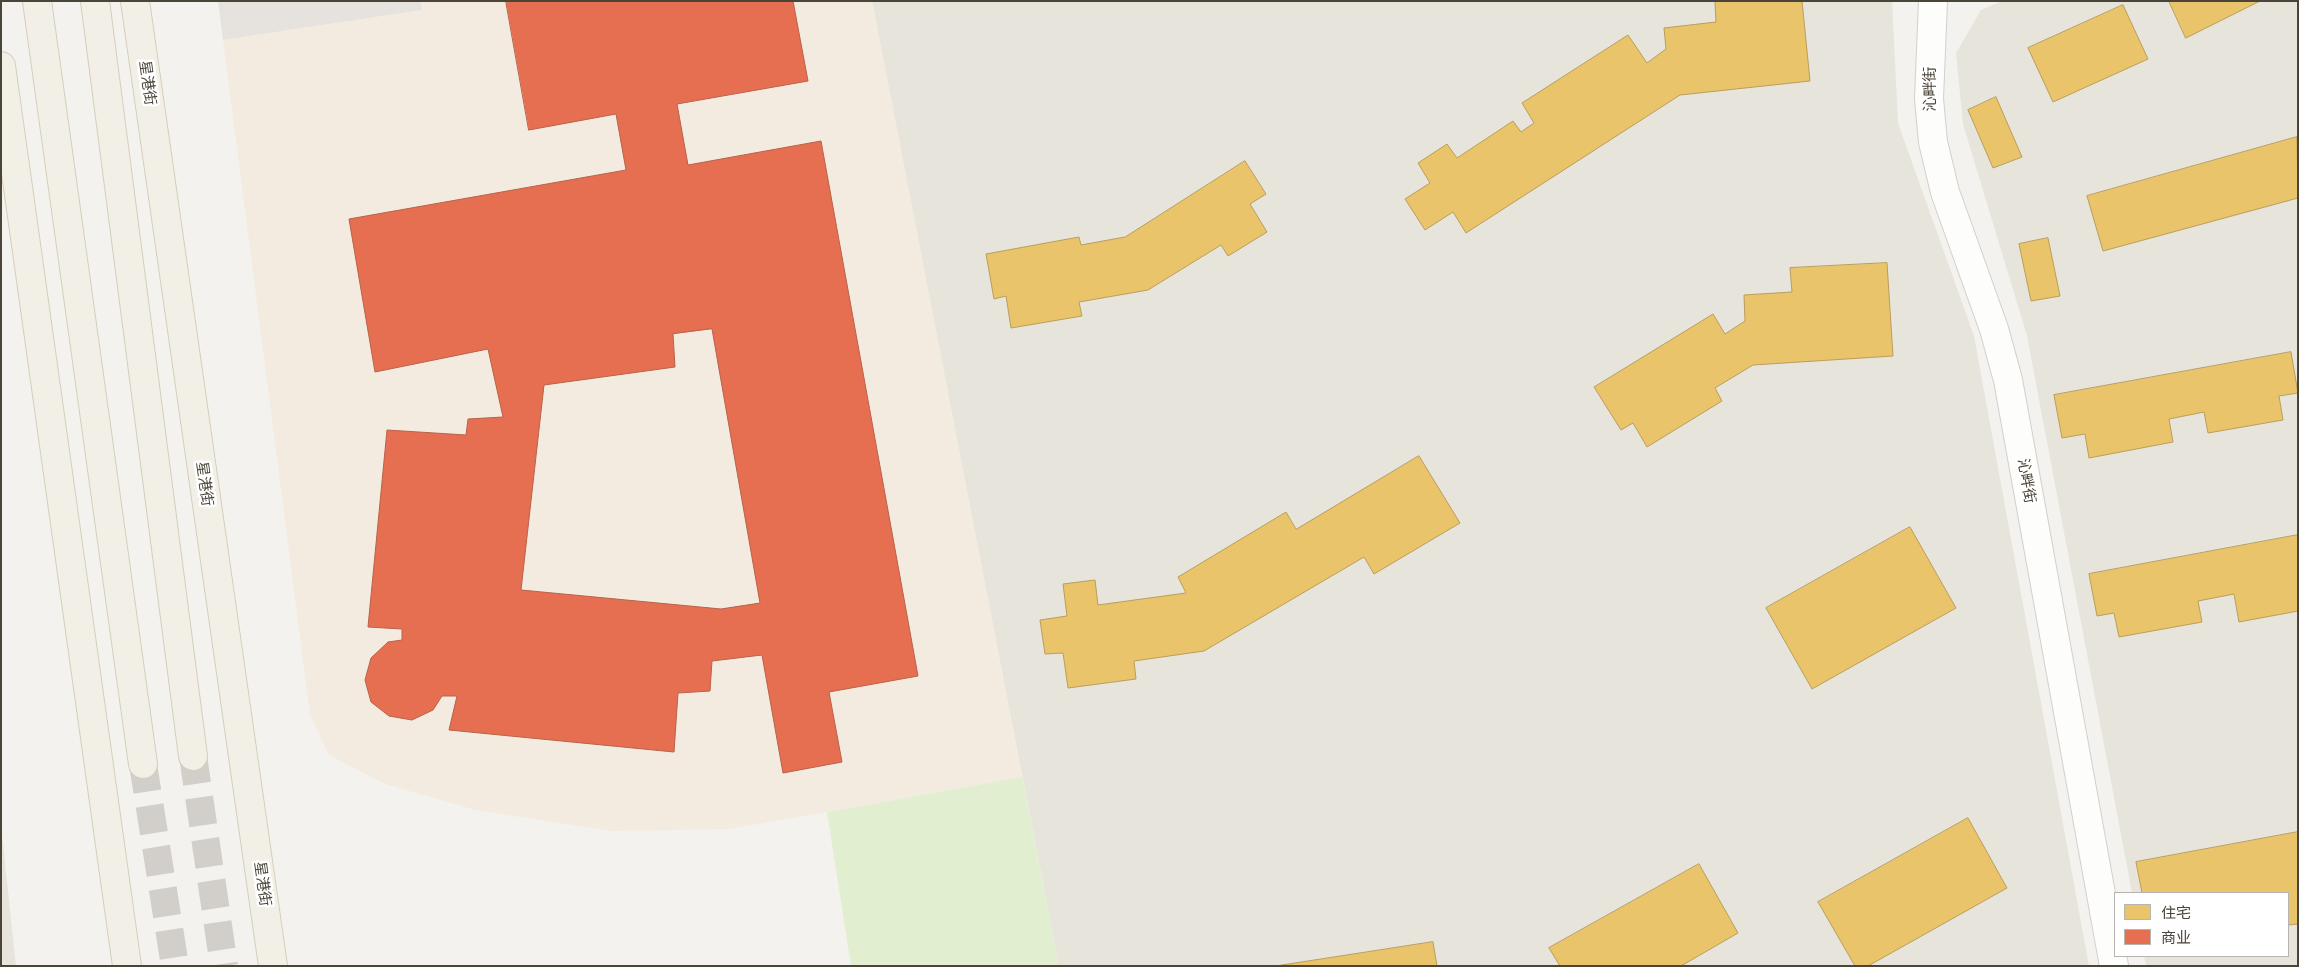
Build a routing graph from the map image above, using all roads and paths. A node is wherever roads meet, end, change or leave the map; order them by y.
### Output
1 (37, 1) edge
2 (95, 1) edge
3 (135, 1) edge
4 (1933, 1) edge
5 (1, 66) edge
6 (193, 756) tunnel mouth
7 (144, 764) tunnel mouth
8 (127, 966) edge
9 (274, 966) edge
10 (2114, 966) edge

1 - 7 main road
2 - 6 main road
3 - 9 main road, 星港街
4 - 10 street, 沁畔街
5 - 8 main road

